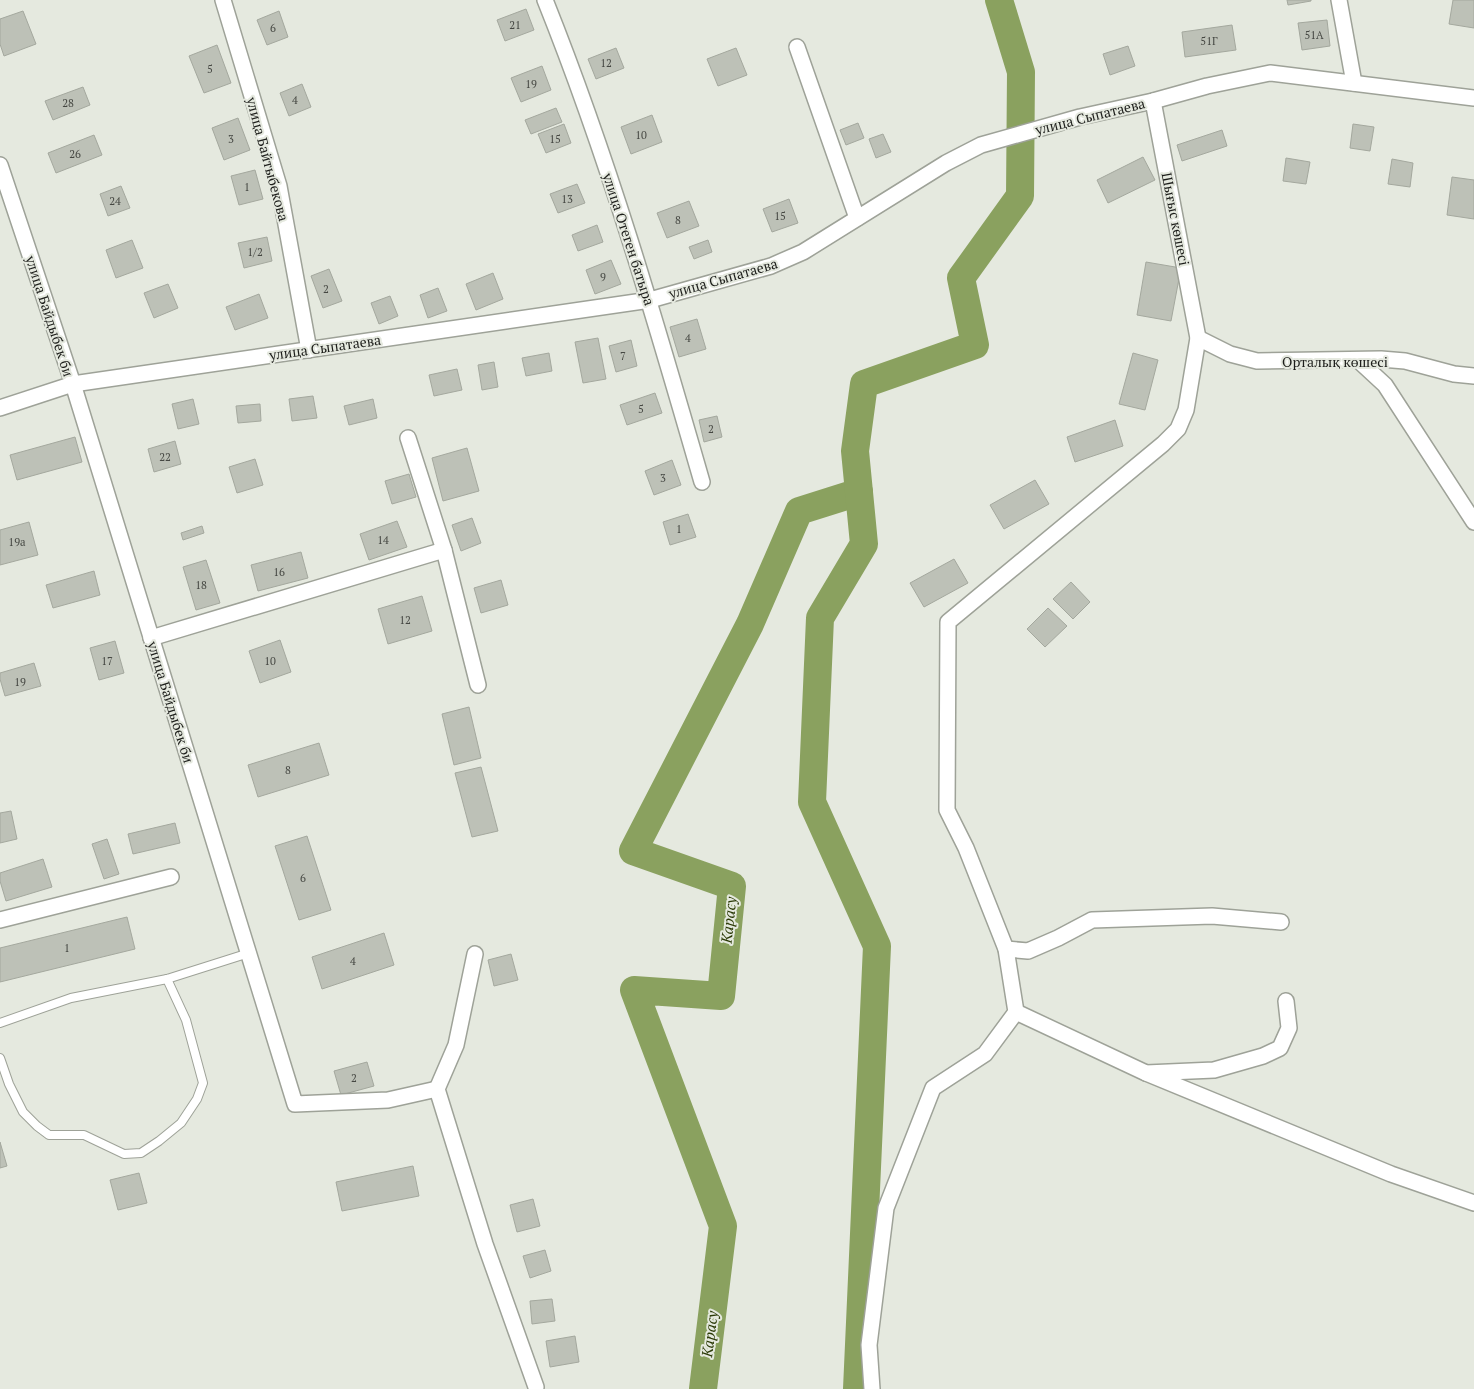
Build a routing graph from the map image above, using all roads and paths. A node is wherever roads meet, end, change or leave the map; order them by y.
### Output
1 (223, 0) edge
2 (545, 0) edge
3 (1339, 0) edge
4 (797, 47) dead end
5 (1354, 83) junction
6 (1474, 98) edge
7 (1153, 101) junction
8 (0, 165) edge
9 (856, 218) junction
10 (650, 300) junction
11 (1198, 338) junction
12 (309, 350) junction
13 (1358, 360) junction
14 (1474, 376) edge
15 (73, 384) junction
16 (0, 408) edge
17 (408, 438) dead end
18 (702, 482) dead end
19 (1474, 522) edge
20 (444, 550) junction
21 (151, 638) junction
22 (478, 685) dead end
23 (170, 877) dead end
24 (0, 920) edge
25 (1281, 922) dead end
26 (1006, 949) junction
27 (249, 953) junction
28 (475, 954) dead end
29 (166, 979) junction
30 (1286, 1001) dead end
31 (1016, 1012) junction
32 (0, 1023) edge
33 (0, 1058) edge
34 (1146, 1073) junction
35 (437, 1089) junction
36 (1474, 1203) edge
37 (536, 1387) dead end
38 (872, 1389) edge

1 - 12 street, улица Байтыбекова
2 - 10 street, улица Отеген батыра
3 - 5 street
4 - 9 street
5 - 6 street, улица Сыпатаева
5 - 7 street, улица Сыпатаева
7 - 9 street, улица Сыпатаева
7 - 11 street, Шығыс көшесі
8 - 15 street, улица Байдыбек би
9 - 10 street, улица Сыпатаева
10 - 12 street, улица Сыпатаева
10 - 18 street, улица Отеген батыра
11 - 13 street, Орталық көшесі
11 - 26 street
12 - 15 street, улица Сыпатаева
13 - 14 street, Орталық көшесі
13 - 19 street
15 - 16 street, улица Сыпатаева
15 - 21 street, улица Байдыбек би
17 - 20 street
20 - 21 street
20 - 22 street
21 - 27 street, улица Байдыбек би
23 - 24 street
25 - 26 street
26 - 31 street
27 - 29 lane
27 - 35 street, улица Байдыбек би
28 - 35 street
29 - 32 lane
29 - 33 lane
30 - 34 street
31 - 34 street
31 - 38 street
34 - 36 street
35 - 37 street

